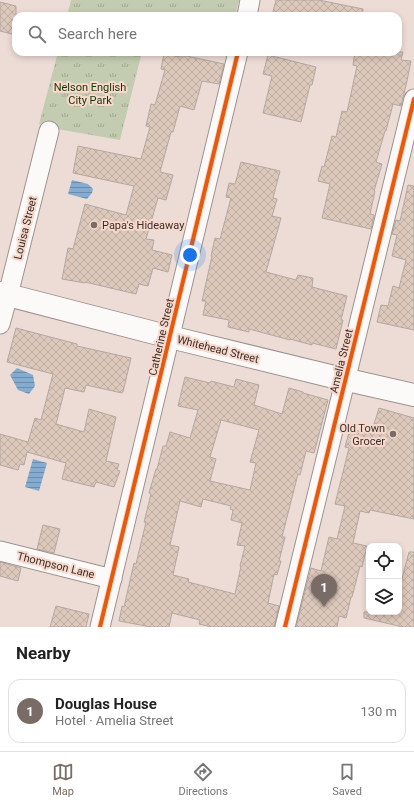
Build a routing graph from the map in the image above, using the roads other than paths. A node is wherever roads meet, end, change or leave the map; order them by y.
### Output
1 (250, 0) edge
2 (248, 12) edge
3 (237, 56) edge
4 (414, 99) edge
5 (49, 131) dead end
6 (4, 294) edge
7 (0, 324) edge
8 (170, 337) junction
9 (346, 379) junction
10 (414, 395) edge
11 (0, 551) edge
12 (112, 579) junction
13 (100, 627) edge
14 (285, 627) edge

1 - 2 street
3 - 8 street, Catherine Street
4 - 9 street, Amelia Street
5 - 6 street, Louisa Street
6 - 7 street, Louisa Street
6 - 8 street, Whitehead Street
8 - 9 street, Whitehead Street
8 - 12 street, Catherine Street
9 - 10 street, Whitehead Street
9 - 14 street, Amelia Street
11 - 12 street, Thompson Lane
12 - 13 street, Catherine Street

